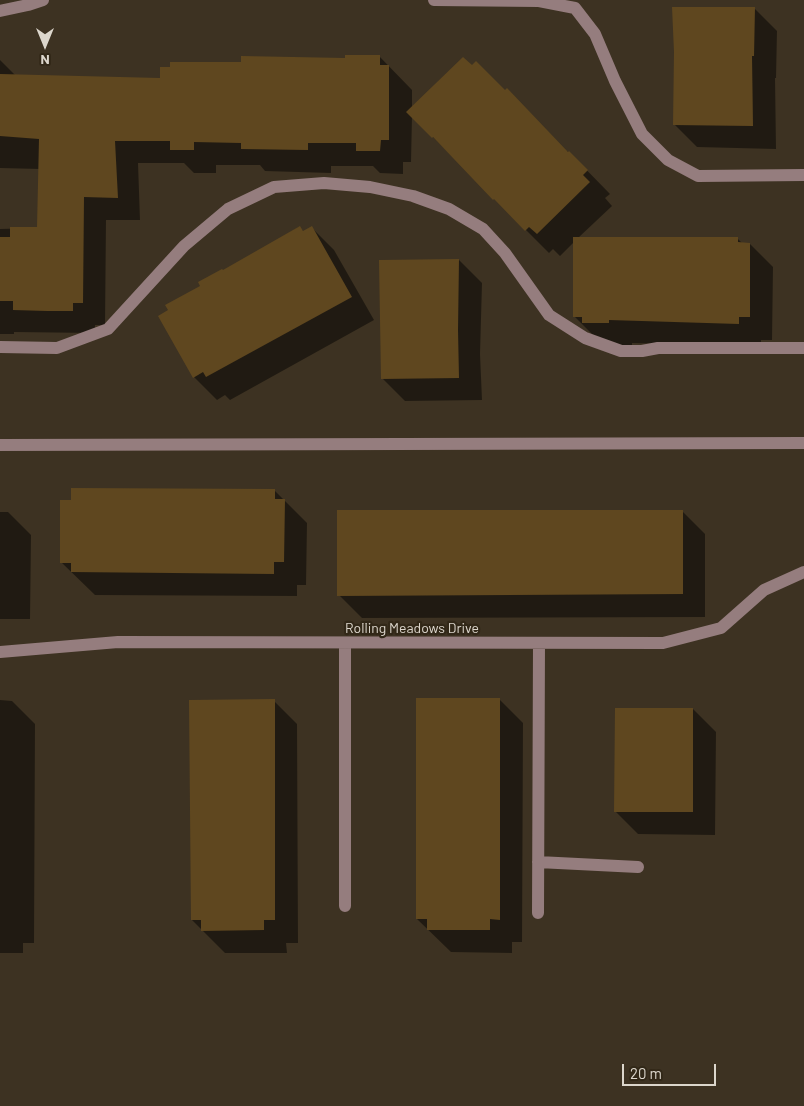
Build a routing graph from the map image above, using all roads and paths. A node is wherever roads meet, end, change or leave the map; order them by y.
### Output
1 (43, 0) edge
2 (434, 0) edge
3 (0, 11) edge
4 (804, 174) edge
5 (0, 347) edge
6 (804, 348) edge
7 (804, 443) edge
8 (0, 445) edge
9 (804, 572) edge
10 (345, 643) junction
11 (539, 643) junction
12 (0, 652) edge
13 (538, 862) junction
14 (638, 867) dead end
15 (345, 906) dead end
16 (538, 913) dead end

1 - 3 lane
2 - 4 lane
5 - 6 lane
7 - 8 lane
9 - 11 lane, Rolling Meadows Drive
10 - 11 lane, Rolling Meadows Drive
10 - 12 lane, Rolling Meadows Drive
10 - 15 lane
11 - 13 lane
13 - 14 lane
13 - 16 lane

